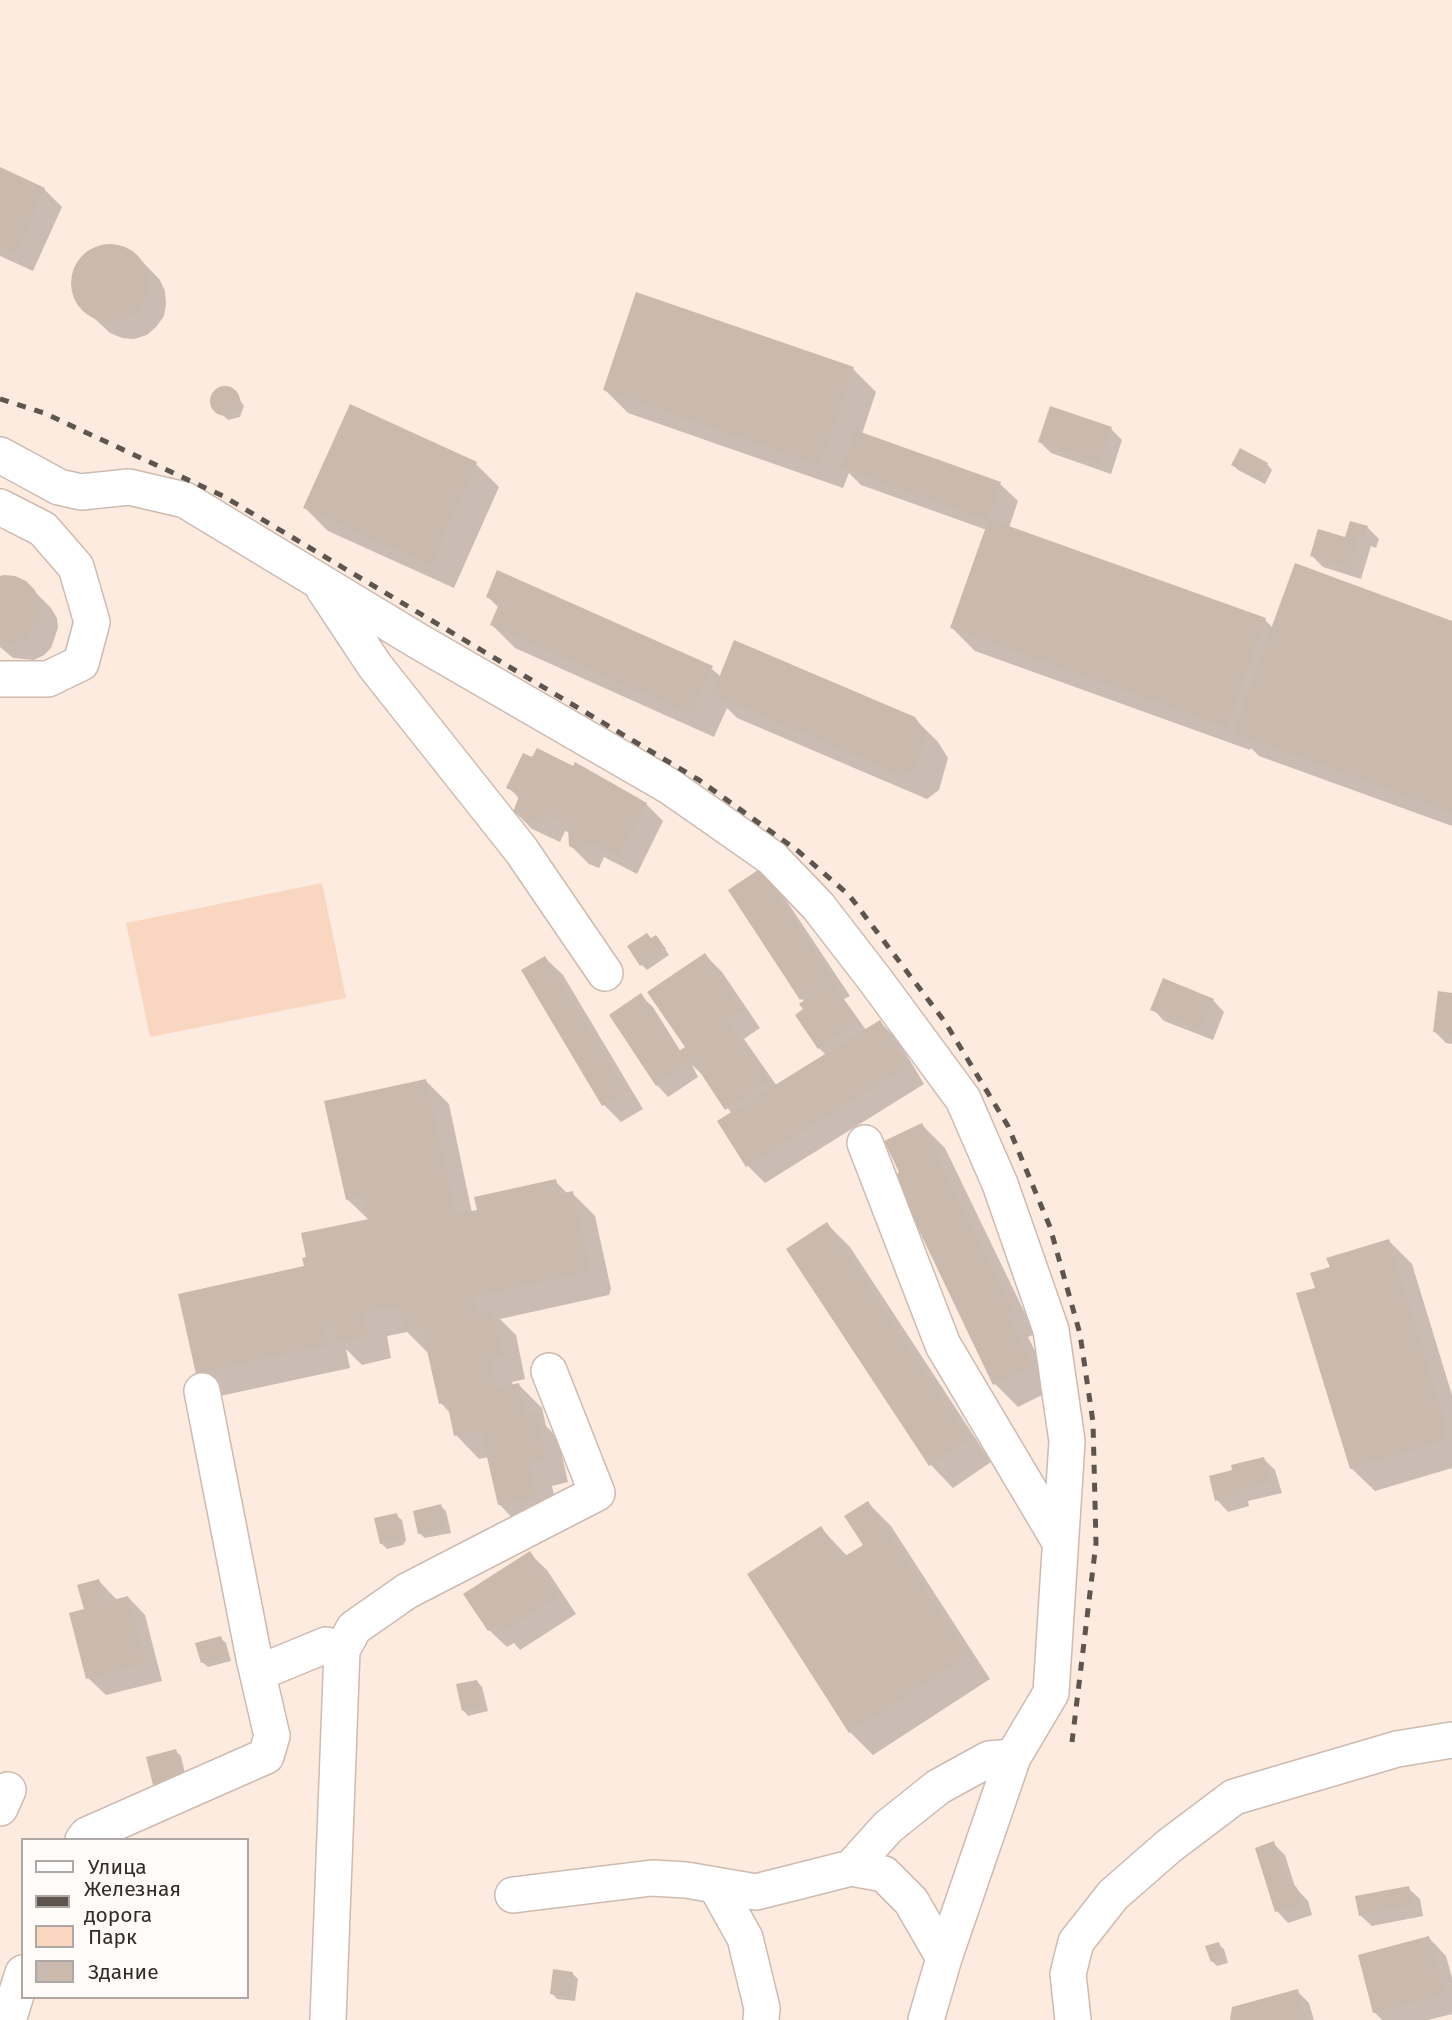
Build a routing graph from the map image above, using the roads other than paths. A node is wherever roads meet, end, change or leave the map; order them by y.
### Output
1 (0, 455) edge
2 (0, 508) edge
3 (318, 581) junction
4 (0, 679) edge
5 (605, 973) dead end
6 (865, 1143) dead end
7 (549, 1371) dead end
8 (202, 1391) dead end
9 (1060, 1542) junction
10 (342, 1650) junction
11 (258, 1673) junction
12 (1452, 1740) edge
13 (1013, 1757) junction
14 (85, 1838) edge
15 (851, 1868) junction
16 (716, 1886) junction
17 (513, 1895) dead end
18 (944, 1958) junction
19 (21, 1979) edge
20 (8, 2020) edge
21 (328, 2020) edge
22 (761, 2020) edge
23 (926, 2020) edge
24 (1073, 2020) edge

1 - 3 street
2 - 4 street
3 - 5 street
3 - 9 street
6 - 9 street
7 - 10 street
8 - 11 street
9 - 13 street
10 - 11 street
10 - 21 street
11 - 14 street
12 - 24 street
13 - 15 street
13 - 18 street
15 - 16 street
15 - 18 street
16 - 17 street
16 - 22 street
18 - 23 street
19 - 20 street

